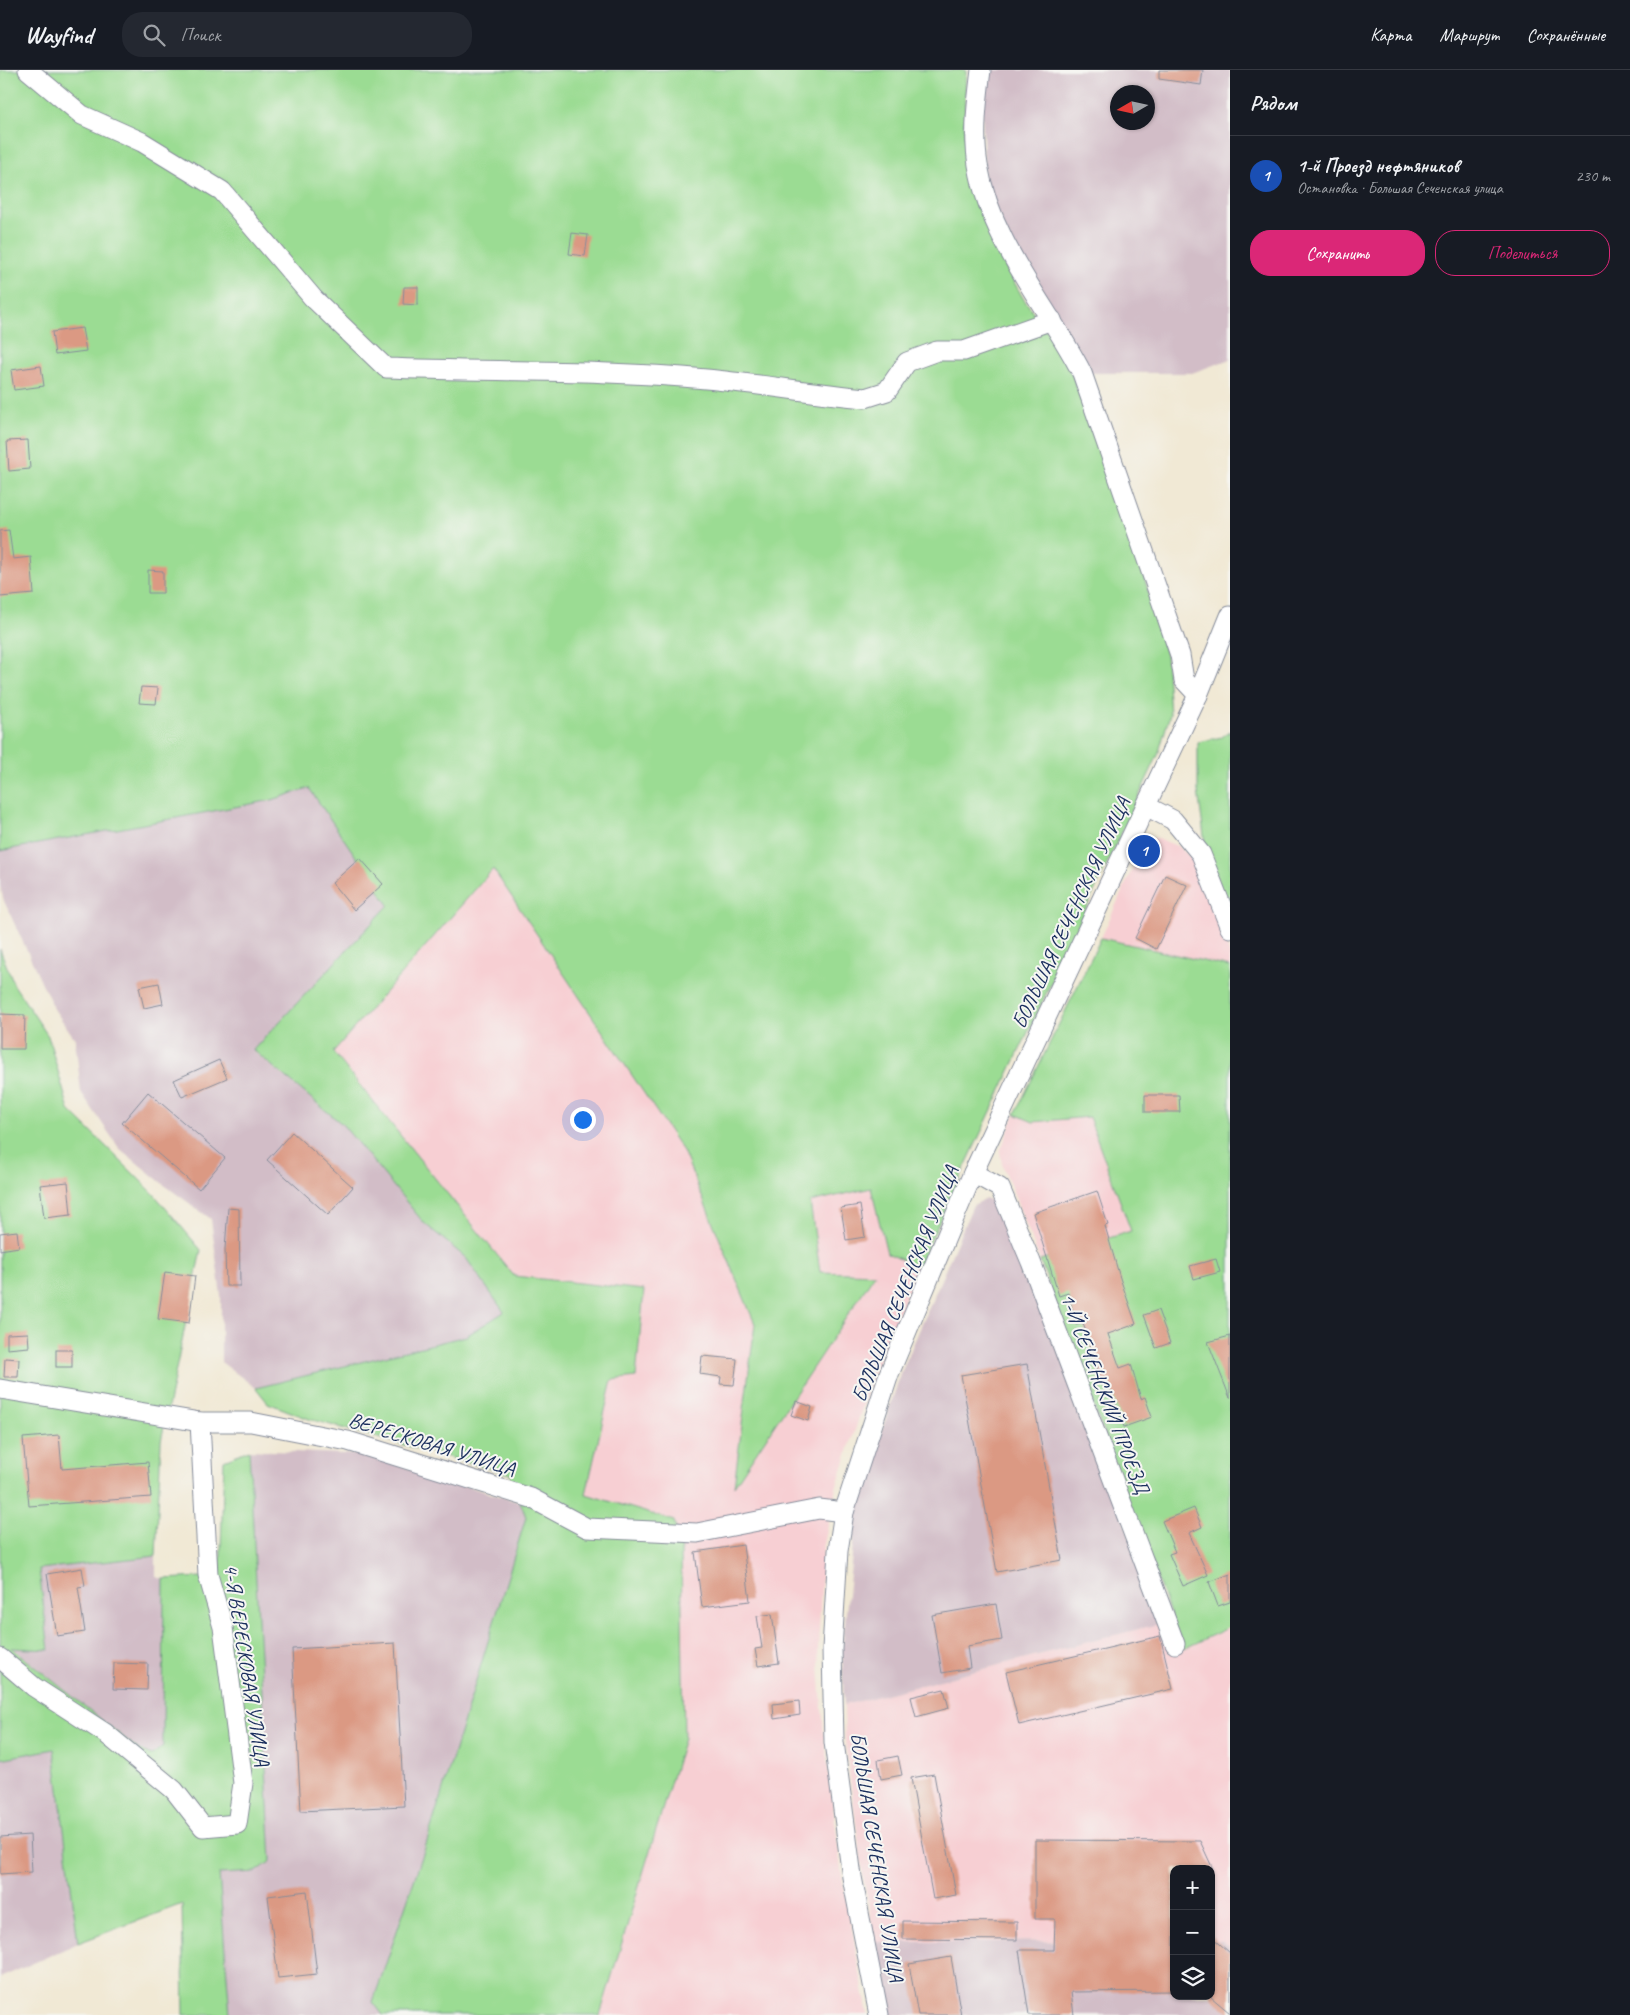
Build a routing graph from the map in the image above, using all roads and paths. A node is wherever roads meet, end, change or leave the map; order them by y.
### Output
1 (28, 70) edge
2 (981, 70) edge
3 (1052, 320) junction
4 (1230, 616) edge
5 (1198, 695) junction
6 (1146, 806) junction
7 (1230, 928) edge
8 (974, 1173) junction
9 (0, 1389) edge
10 (200, 1422) junction
11 (844, 1512) junction
12 (1175, 1644) dead end
13 (0, 1658) edge
14 (879, 2015) edge

1 - 3 street
2 - 3 street
3 - 5 street
4 - 5 street, БОЛЬШАЯ СЕЧЕНСКАЯ УЛИЦА
5 - 6 street, БОЛЬШАЯ СЕЧЕНСКАЯ УЛИЦА
6 - 7 street
6 - 8 street, БОЛЬШАЯ СЕЧЕНСКАЯ УЛИЦА
8 - 11 street, БОЛЬШАЯ СЕЧЕНСКАЯ УЛИЦА
8 - 12 street, 1-Й СЕЧЕНСКИЙ ПРОЕЗД
9 - 10 street, ВЕРЕСКОВАЯ УЛИЦА
10 - 11 street, ВЕРЕСКОВАЯ УЛИЦА
10 - 13 street, 4-Я ВЕРЕСКОВАЯ УЛИЦА
11 - 14 street, БОЛЬШАЯ СЕЧЕНСКАЯ УЛИЦА

